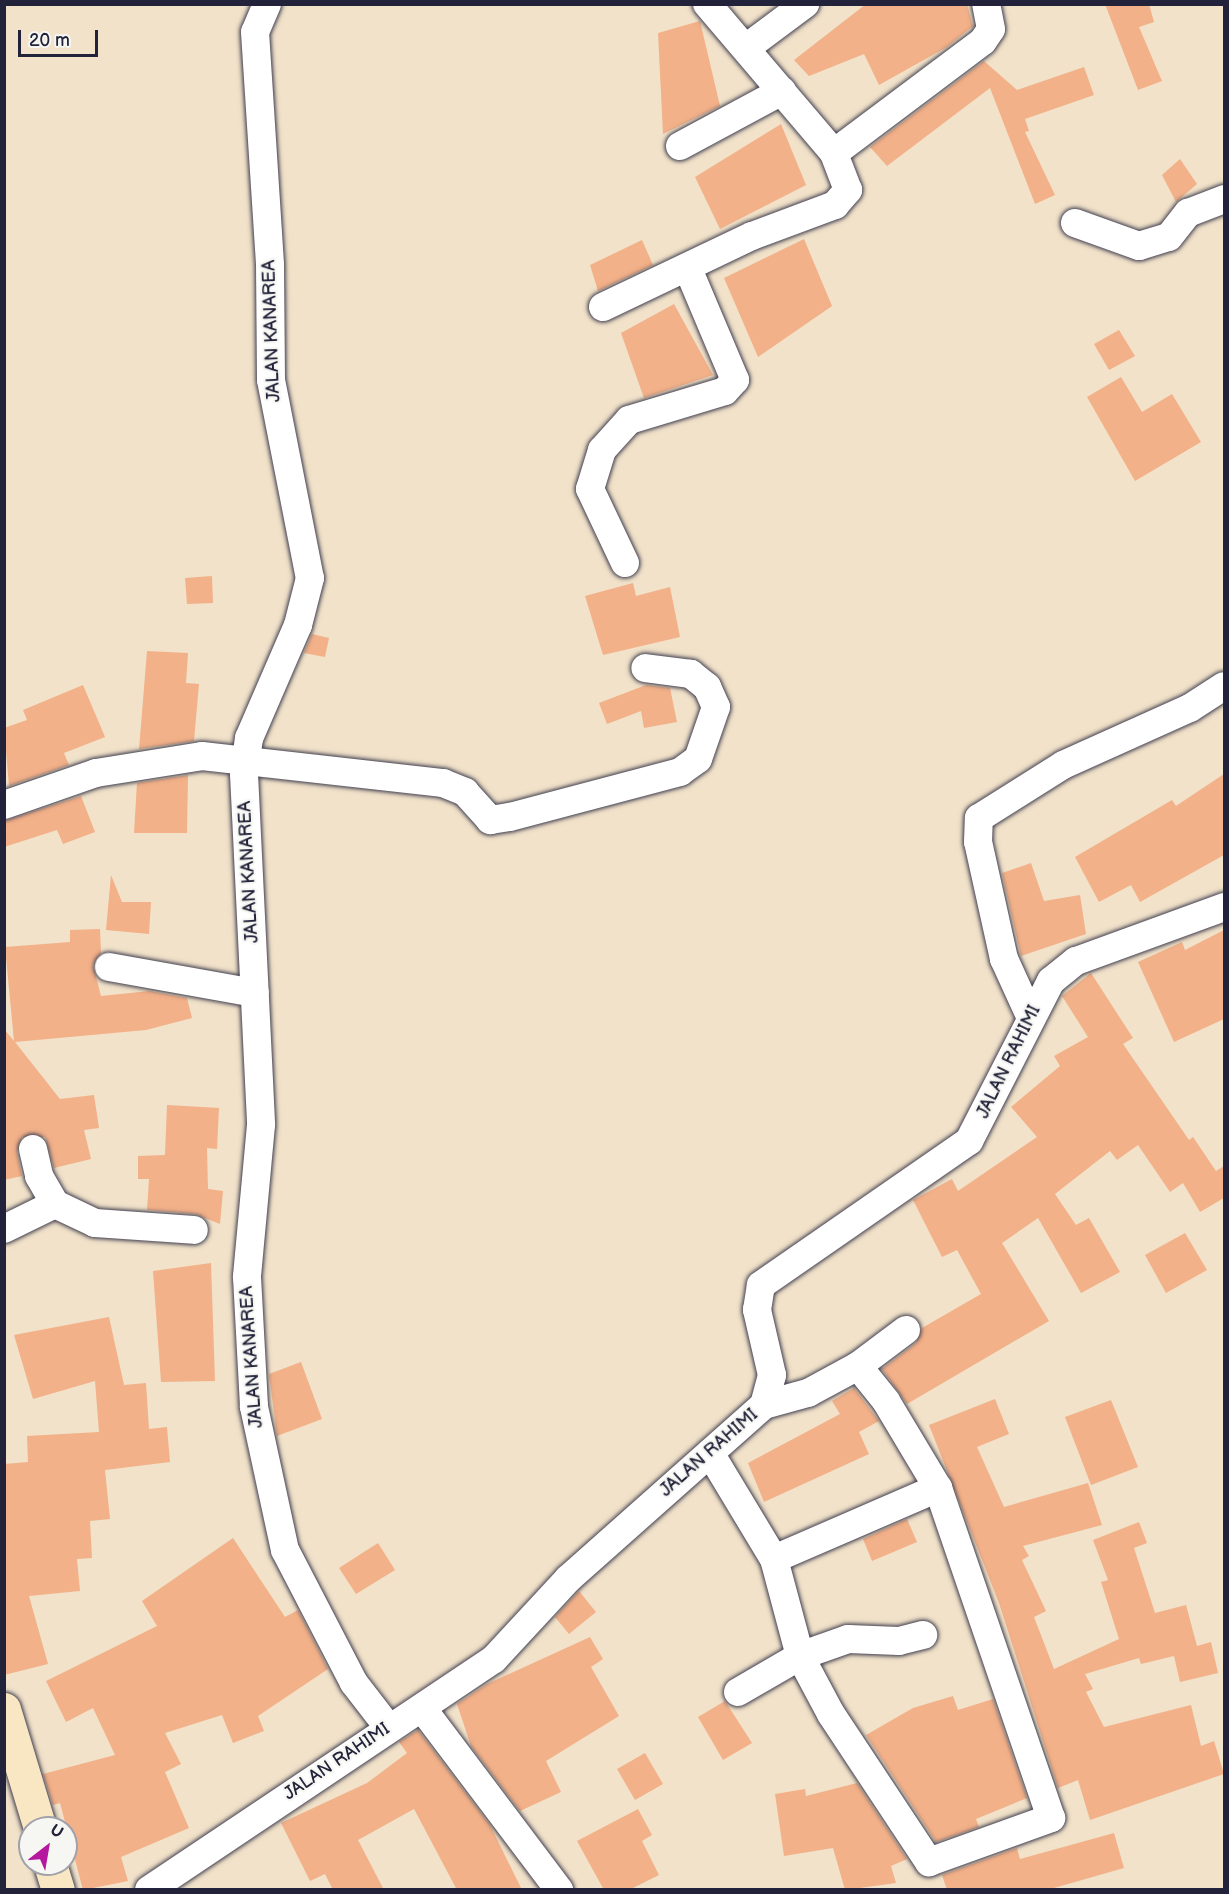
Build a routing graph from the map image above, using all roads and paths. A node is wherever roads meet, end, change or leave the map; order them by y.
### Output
1 (267, 4) edge
2 (707, 4) edge
3 (806, 4) edge
4 (986, 4) edge
5 (746, 48) junction
6 (782, 91) junction
7 (680, 146) dead end
8 (834, 153) junction
9 (1224, 199) edge
10 (1075, 223) dead end
11 (688, 271) junction
12 (603, 307) dead end
13 (625, 563) dead end
14 (645, 668) dead end
15 (1224, 686) edge
16 (245, 759) junction
17 (4, 805) edge
18 (1224, 907) edge
19 (109, 967) dead end
20 (255, 993) junction
21 (1030, 1016) junction
22 (33, 1149) dead end
23 (55, 1204) junction
24 (4, 1229) edge
25 (194, 1230) dead end
26 (906, 1330) dead end
27 (858, 1366) junction
28 (764, 1405) junction
29 (710, 1454) junction
30 (938, 1488) junction
31 (774, 1558) junction
32 (923, 1635) dead end
33 (800, 1656) junction
34 (738, 1692) dead end
35 (422, 1708) junction
36 (4, 1709) edge
37 (388, 1728) junction
38 (36, 1816) edge
39 (149, 1890) edge
40 (559, 1890) edge

1 - 16 street, JALAN KANAREA
2 - 5 street
3 - 5 street
4 - 8 street
5 - 6 street
6 - 7 street
6 - 8 street
8 - 11 street
9 - 10 street
11 - 12 street
11 - 13 street
14 - 16 street
15 - 21 street
16 - 17 street
16 - 20 street, JALAN KANAREA
18 - 21 street, JALAN RAHIMI
19 - 20 street
20 - 37 street, JALAN KANAREA
21 - 28 street, JALAN RAHIMI
22 - 23 street
23 - 24 street
23 - 25 street
26 - 27 street
27 - 28 street
27 - 30 street
28 - 29 street, JALAN RAHIMI
29 - 31 street
29 - 35 street, JALAN RAHIMI
30 - 31 street
30 - 33 street
31 - 33 street
32 - 33 street
33 - 34 street
35 - 37 street, JALAN RAHIMI
35 - 40 street
36 - 38 street
37 - 39 street, JALAN RAHIMI

